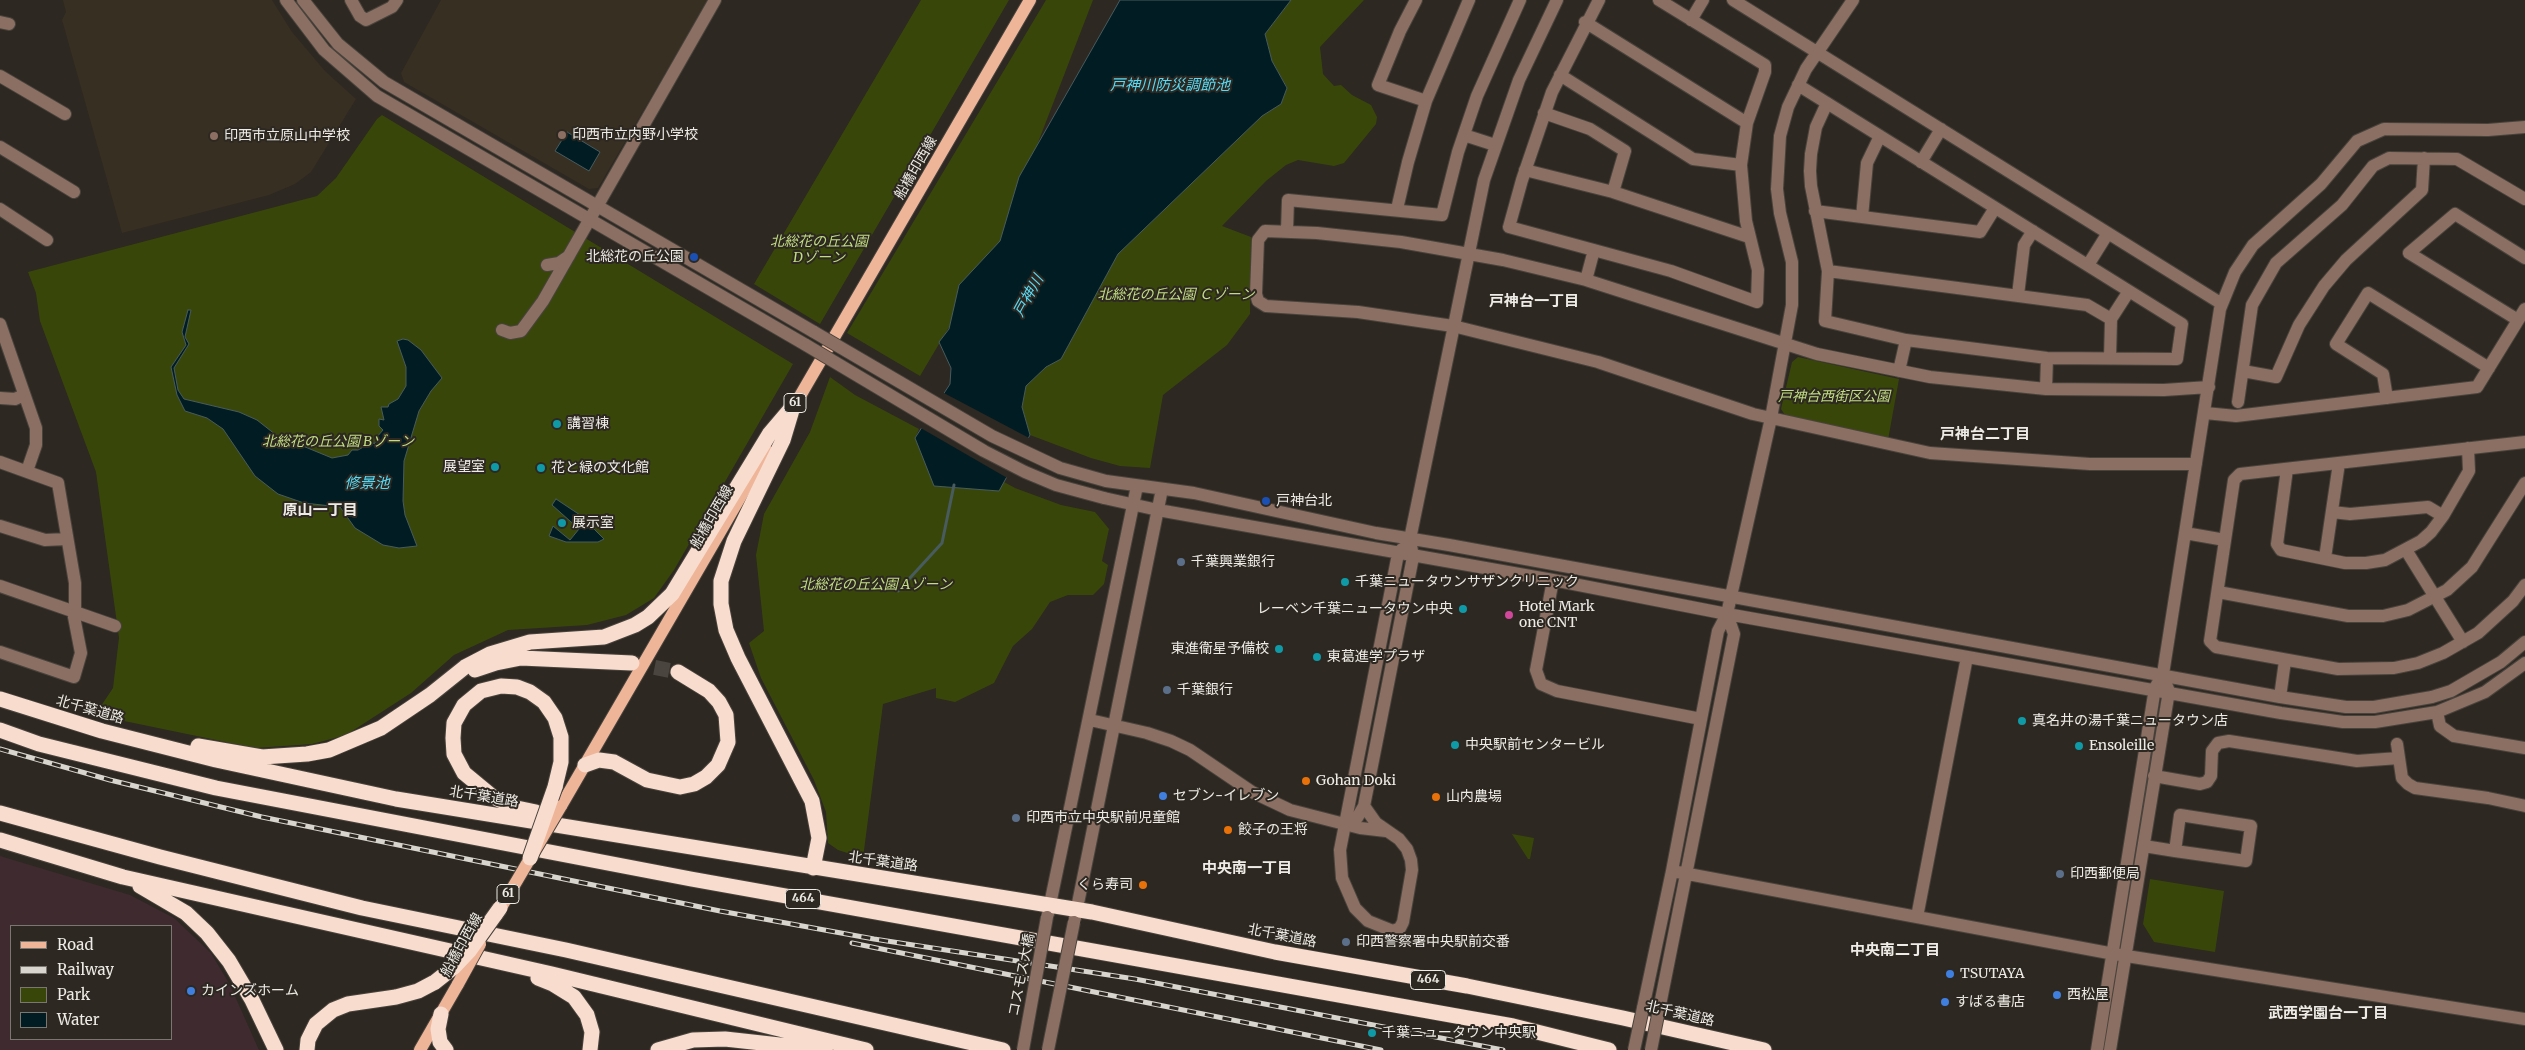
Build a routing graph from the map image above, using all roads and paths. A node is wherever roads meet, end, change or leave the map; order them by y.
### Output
1 (286, 0) edge
2 (303, 0) edge
3 (351, 0) edge
4 (397, 0) edge
5 (715, 0) edge
6 (1030, 0) edge
7 (1416, 0) edge
8 (1469, 0) edge
9 (1520, 0) edge
10 (1557, 0) edge
11 (1598, 0) edge
12 (1659, 0) edge
13 (1704, 0) edge
14 (1733, 0) edge
15 (1853, 0) edge
16 (1691, 20) junction
17 (1586, 22) junction
18 (1816, 52) junction
19 (1560, 75) junction
20 (0, 76) edge
21 (1798, 85) junction
22 (1426, 101) junction
23 (1827, 103) junction
24 (1544, 113) junction
25 (65, 114) dead end
26 (1747, 123) junction
27 (2525, 127) edge
28 (1942, 130) junction
29 (1464, 135) junction
30 (1880, 136) junction
31 (1495, 145) junction
32 (0, 147) edge
33 (2424, 158) junction
34 (1921, 162) junction
35 (1741, 165) junction
36 (1525, 170) junction
37 (74, 192) dead end
38 (1613, 192) junction
39 (2525, 199) edge
40 (598, 207) junction
41 (1995, 208) junction
42 (0, 209) edge
43 (1397, 209) junction
44 (1816, 211) junction
45 (1862, 217) junction
46 (590, 220) junction
47 (1287, 231) junction
48 (2033, 231) junction
49 (2108, 233) junction
50 (1749, 236) junction
51 (47, 240) dead end
52 (1594, 250) junction
53 (1467, 253) junction
54 (571, 254) junction
55 (2525, 258) edge
56 (547, 265) dead end
57 (2088, 266) junction
58 (1828, 271) junction
59 (1586, 280) junction
60 (2129, 291) junction
61 (2018, 295) junction
62 (2222, 304) junction
63 (2525, 309) edge
64 (2112, 319) junction
65 (2518, 320) junction
66 (0, 324) edge
67 (1453, 326) junction
68 (502, 330) dead end
69 (1906, 340) junction
70 (1786, 345) junction
71 (2047, 358) junction
72 (2110, 358) junction
73 (2489, 368) junction
74 (1899, 371) junction
75 (2243, 371) junction
76 (2209, 387) junction
77 (2046, 390) junction
78 (24, 395) junction
79 (0, 398) edge
80 (2386, 398) junction
81 (2238, 402) dead end
82 (793, 406) junction
83 (2205, 413) junction
84 (1771, 418) junction
85 (2525, 442) edge
86 (2468, 448) junction
87 (0, 462) edge
88 (2196, 464) junction
89 (2339, 464) junction
90 (2287, 469) junction
91 (27, 472) junction
92 (2525, 483) edge
93 (1137, 486) junction
94 (1162, 489) junction
95 (1134, 505) junction
96 (1158, 510) junction
97 (2332, 512) junction
98 (2443, 516) junction
99 (0, 526) edge
100 (2185, 533) junction
101 (67, 539) junction
102 (1410, 539) junction
103 (2225, 540) junction
104 (2406, 550) junction
105 (1398, 554) junction
106 (1413, 557) junction
107 (2325, 558) junction
108 (1553, 580) junction
109 (2525, 585) edge
110 (0, 586) edge
111 (2218, 592) junction
112 (1731, 596) junction
113 (2435, 597) junction
114 (75, 612) junction
115 (1727, 614) junction
116 (115, 626) dead end
117 (2463, 642) junction
118 (2525, 642) edge
119 (0, 652) edge
120 (1967, 657) junction
121 (2285, 660) junction
122 (632, 663) tunnel mouth
123 (2525, 663) edge
124 (678, 672) tunnel mouth
125 (2163, 674) junction
126 (2154, 688) junction
127 (2169, 691) junction
128 (430, 695) junction
129 (2280, 697) junction
130 (0, 700) edge
131 (2437, 712) junction
132 (54, 717) junction
133 (1701, 719) junction
134 (1090, 720) junction
135 (1114, 725) junction
136 (0, 730) edge
137 (2397, 744) dead end
138 (2525, 748) edge
139 (2399, 758) junction
140 (585, 765) junction
141 (2154, 776) junction
142 (1364, 806) junction
143 (2525, 806) edge
144 (0, 813) edge
145 (1344, 823) junction
146 (1388, 831) junction
147 (0, 840) edge
148 (2144, 846) junction
149 (2175, 851) junction
150 (728, 852) junction
151 (530, 858) junction
152 (813, 868) junction
153 (1672, 871) junction
154 (1686, 874) junction
155 (123, 877) junction
156 (500, 908) junction
157 (1049, 911) junction
158 (1075, 916) junction
159 (1917, 917) junction
160 (354, 930) junction
161 (2120, 955) junction
162 (441, 1014) junction
163 (2525, 1019) edge
164 (276, 1050) edge
165 (307, 1050) edge
166 (420, 1050) edge
167 (446, 1050) edge
168 (590, 1050) edge
169 (658, 1050) edge
170 (825, 1050) edge
171 (866, 1050) edge
172 (1003, 1050) edge
173 (1023, 1050) edge
174 (1048, 1050) edge
175 (1609, 1050) edge
176 (1634, 1050) edge
177 (1651, 1050) edge
178 (1764, 1050) edge
179 (2097, 1050) edge
180 (2110, 1050) edge

1 - 46 street
2 - 40 street
3 - 4 street
5 - 40 street
6 - 82 main road, 船橋印西線 / 61
7 - 22 street
8 - 22 street
9 - 29 street
10 - 31 street
11 - 17 street
12 - 16 street
13 - 16 street
14 - 18 street
15 - 18 street
16 - 26 street
17 - 19 street
17 - 26 street
18 - 21 street
18 - 28 street
19 - 24 street
19 - 35 street
20 - 25 street
21 - 23 street
21 - 70 street
22 - 43 street
23 - 30 street
23 - 44 street
24 - 36 street
24 - 38 street
26 - 35 street
27 - 62 street
28 - 34 street
28 - 49 street
29 - 31 street
29 - 43 street
30 - 34 street
30 - 45 street
31 - 53 street
32 - 37 street
33 - 39 street
33 - 75 street
33 - 75 street
34 - 41 street
35 - 50 street
36 - 38 street
36 - 52 street
38 - 50 street
40 - 46 street
40 - 93 street, bridge
41 - 45 street
41 - 48 street
42 - 51 street
43 - 47 street
44 - 45 street
44 - 58 street
46 - 54 street
46 - 95 street, bridge
47 - 53 street
47 - 67 street
48 - 57 street
48 - 61 street
49 - 57 street
49 - 62 street
50 - 52 street
52 - 59 street
53 - 59 street
53 - 67 street
54 - 56 street
54 - 68 street
55 - 65 street
57 - 60 street
58 - 61 street
58 - 69 street
59 - 70 street
60 - 64 street
60 - 72 street
61 - 64 street
62 - 76 street
63 - 65 street
64 - 72 street
65 - 73 street
66 - 78 street
67 - 84 street
67 - 102 street
69 - 71 street
69 - 74 street
70 - 74 street
70 - 84 street
71 - 72 street
71 - 77 street
73 - 80 street
73 - 80 street
74 - 77 street
75 - 81 street
76 - 77 street
76 - 83 street
78 - 79 street
78 - 91 street
80 - 83 street
82 - 128 highway
82 - 140 main road, 船橋印西線 / 61
82 - 152 highway
83 - 88 street
84 - 88 street
84 - 112 street
85 - 86 street
86 - 89 street
86 - 98 street
87 - 91 street
88 - 100 street
89 - 90 street
89 - 97 street
90 - 103 street
90 - 107 street
91 - 101 street
92 - 113 street
93 - 94 street
93 - 95 street, コスモス大橋
94 - 96 street
94 - 102 street
95 - 96 street
95 - 134 street, コスモス大橋
96 - 105 street
96 - 135 street
97 - 98 street
97 - 107 street
98 - 104 street
99 - 101 street
100 - 103 street
100 - 125 street
101 - 114 street
102 - 105 street
102 - 106 street
102 - 112 street
103 - 111 street
104 - 107 street
104 - 113 street
105 - 106 street
105 - 145 street
106 - 108 street
106 - 142 street
108 - 115 street
108 - 133 street
109 - 117 street
110 - 114 street
111 - 113 street
111 - 121 street
112 - 115 street
112 - 125 street
113 - 117 street
114 - 116 street
114 - 119 street
115 - 120 street
115 - 133 street
115 - 154 street
117 - 121 street
118 - 129 street
120 - 126 street
120 - 159 street
121 - 129 street
122 - 128 highway
123 - 131 street
124 - 140 highway
125 - 126 street
125 - 127 street
125 - 129 street
126 - 127 street
126 - 161 street
127 - 131 street
127 - 141 street
128 - 132 highway
130 - 132 highway, 北千葉道路 / 464
131 - 138 street
132 - 150 highway, 北千葉道路 / 464
133 - 153 street
134 - 135 street
134 - 157 street, コスモス大橋
135 - 145 street
135 - 158 street
136 - 175 highway, 464
137 - 139 street
139 - 141 street
139 - 143 street
140 - 151 main road, 船橋印西線 / 61, bridge
141 - 148 street
142 - 145 street
142 - 146 street
144 - 172 highway
145 - 146 street
145 - 146 street
147 - 155 highway
148 - 149 street
148 - 161 street
149 - 149 street
150 - 151 highway, bridge
150 - 152 highway, 北千葉道路 / 464
151 - 156 main road, 船橋印西線 / 61, bridge
152 - 157 highway, 北千葉道路 / 464
153 - 154 street
153 - 176 street, bridge
154 - 159 street
154 - 177 street, bridge
155 - 160 highway
155 - 164 highway
156 - 162 main road, 船橋印西線 / 61, bridge
156 - 165 highway, bridge
157 - 158 highway, 北千葉道路 / 464
157 - 173 street, コスモス大橋, bridge
158 - 174 street, bridge
158 - 178 highway, 北千葉道路 / 464
159 - 161 street
160 - 168 highway
160 - 171 highway
161 - 163 street
161 - 179 street
161 - 180 street
162 - 166 main road, 船橋印西線 / 61
162 - 167 highway
169 - 170 highway

